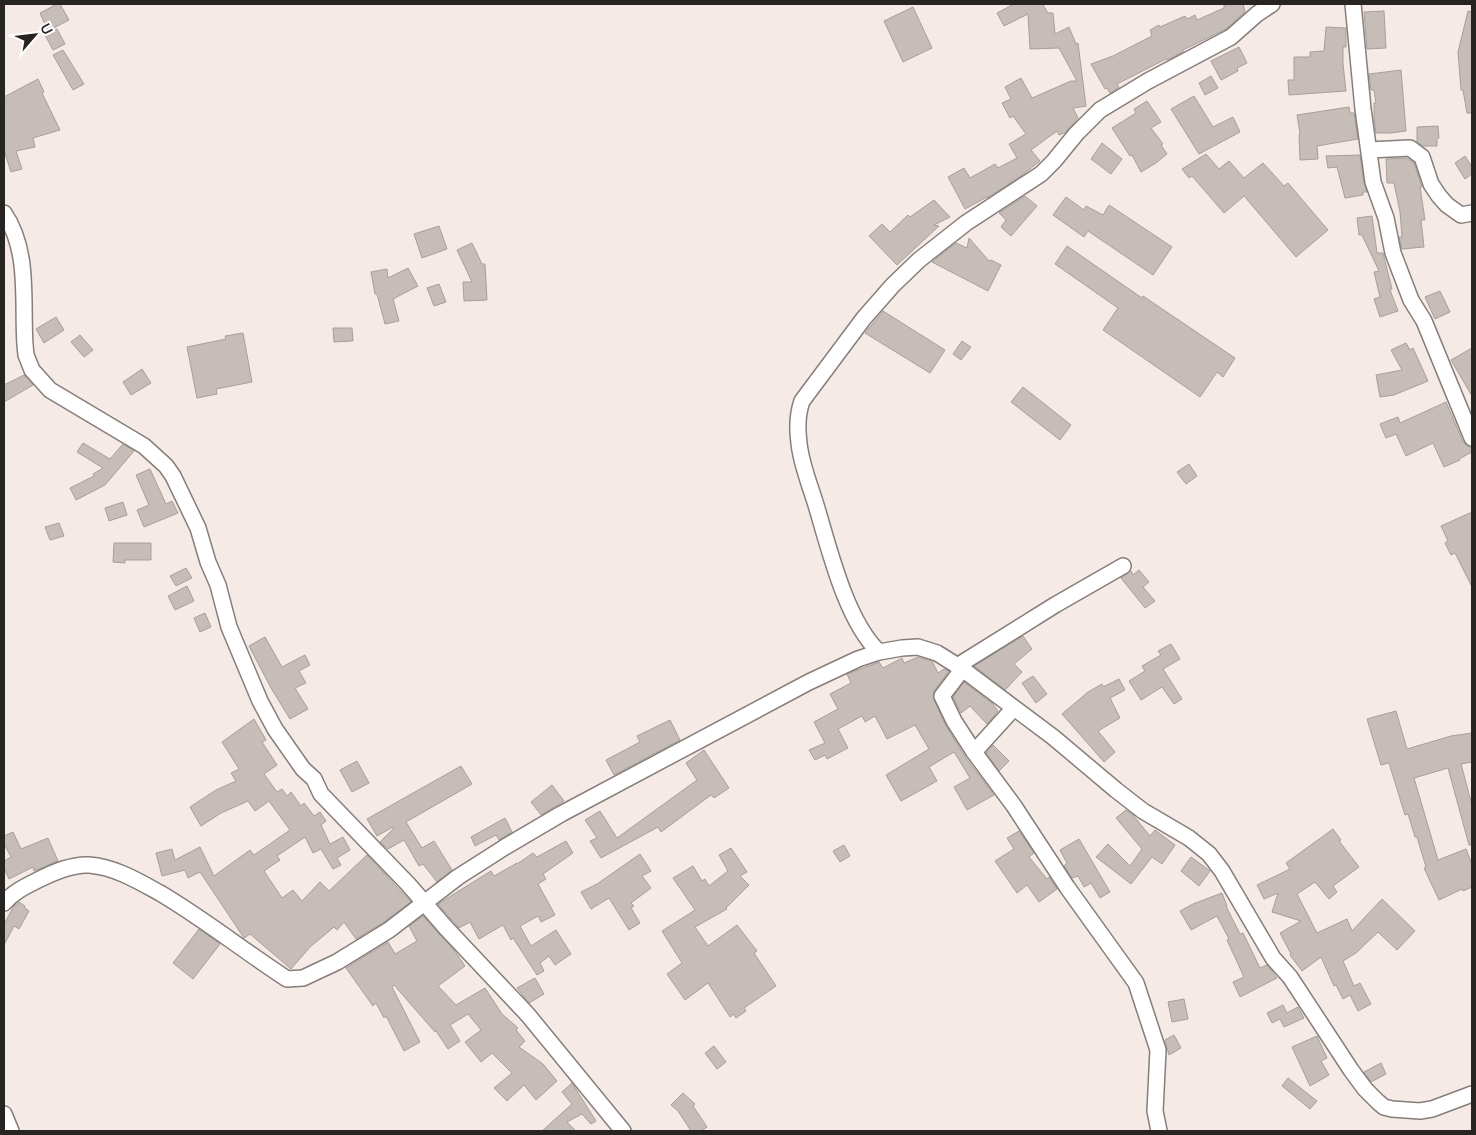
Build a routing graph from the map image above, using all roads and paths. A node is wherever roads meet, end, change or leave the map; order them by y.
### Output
1 (1272, 4) edge
2 (1353, 4) edge
3 (1368, 150) junction
4 (4, 213) edge
5 (1472, 213) edge
6 (1472, 438) edge
7 (1123, 566) dead end
8 (879, 652) junction
9 (961, 668) junction
10 (1013, 709) junction
11 (974, 752) junction
12 (425, 902) junction
13 (4, 903) edge
14 (1472, 1094) edge
15 (4, 1114) edge
16 (11, 1131) edge
17 (623, 1131) edge
18 (1159, 1131) edge

1 - 8 street
2 - 3 street
3 - 5 street
3 - 6 street
4 - 12 street
7 - 9 street
8 - 9 street
8 - 12 street
9 - 10 street
9 - 11 street
10 - 11 street
10 - 14 street
11 - 18 street
12 - 13 street
12 - 17 street
15 - 16 street

